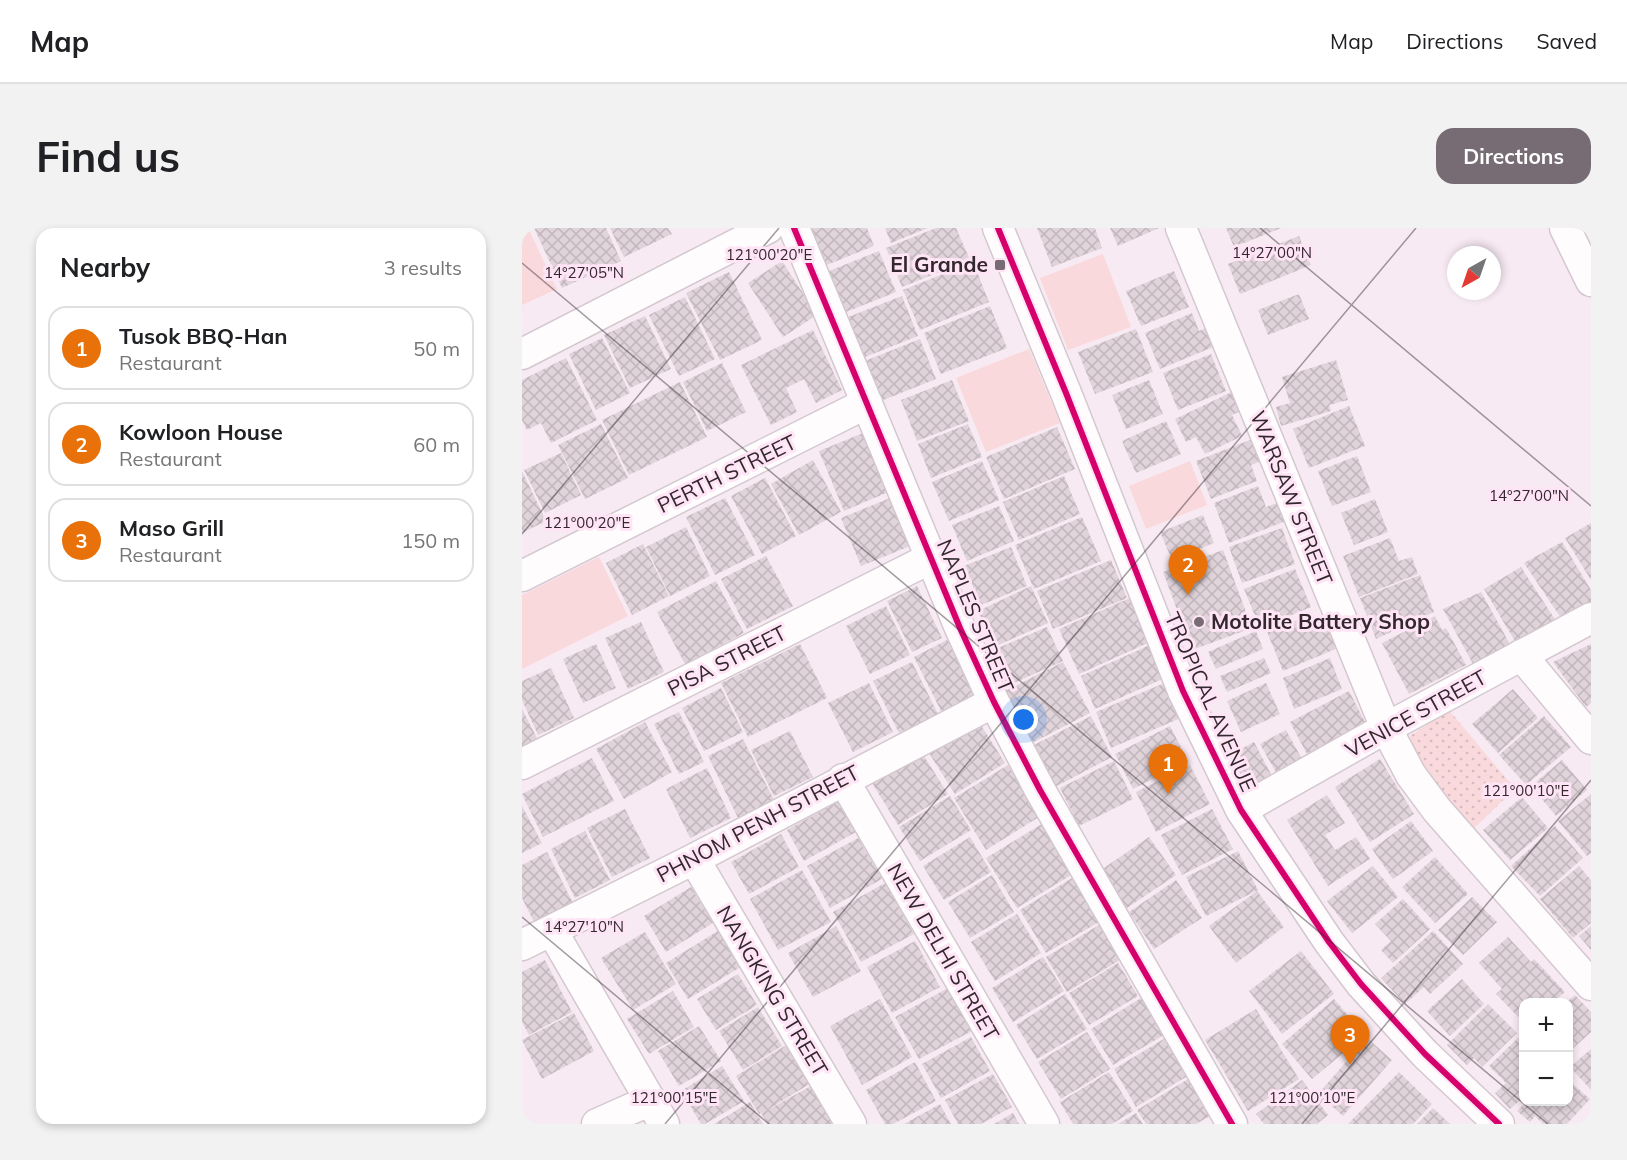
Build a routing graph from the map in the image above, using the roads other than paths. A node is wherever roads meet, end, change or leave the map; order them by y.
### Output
1 (768, 228) edge
2 (794, 228) edge
3 (998, 228) edge
4 (1181, 228) edge
5 (1565, 228) edge
6 (1591, 281) edge
7 (522, 354) edge
8 (867, 403) junction
9 (932, 558) junction
10 (522, 576) edge
11 (1591, 618) edge
12 (1521, 655) junction
13 (994, 702) junction
14 (1386, 728) junction
15 (1591, 739) edge
16 (522, 764) edge
17 (843, 780) junction
18 (1241, 810) junction
19 (694, 859) junction
20 (552, 931) junction
21 (522, 945) edge
22 (1591, 986) edge
23 (658, 1112) edge
24 (597, 1124) edge
25 (851, 1124) edge
26 (1044, 1124) edge
27 (1232, 1124) edge
28 (1499, 1124) edge

1 - 7 street
2 - 8 street, NAPLES STREET
3 - 18 street, TROPICAL AVENUE
4 - 14 street, WARSAW STREET
5 - 6 street
8 - 9 street, NAPLES STREET
8 - 10 street, PERTH STREET
9 - 13 street, NAPLES STREET
9 - 16 street, PISA STREET
11 - 12 street, VENICE STREET
12 - 14 street, VENICE STREET
12 - 15 street
13 - 17 street, PHNOM PENH STREET
13 - 27 street, NAPLES STREET
14 - 18 street, VENICE STREET
14 - 22 street, WARSAW STREET
17 - 19 street, PHNOM PENH STREET
17 - 26 street, NEW DELHI STREET
18 - 28 street, TROPICAL AVENUE
19 - 20 street, PHNOM PENH STREET
19 - 25 street, NANGKING STREET
20 - 21 street, PHNOM PENH STREET
20 - 23 street
23 - 24 street

